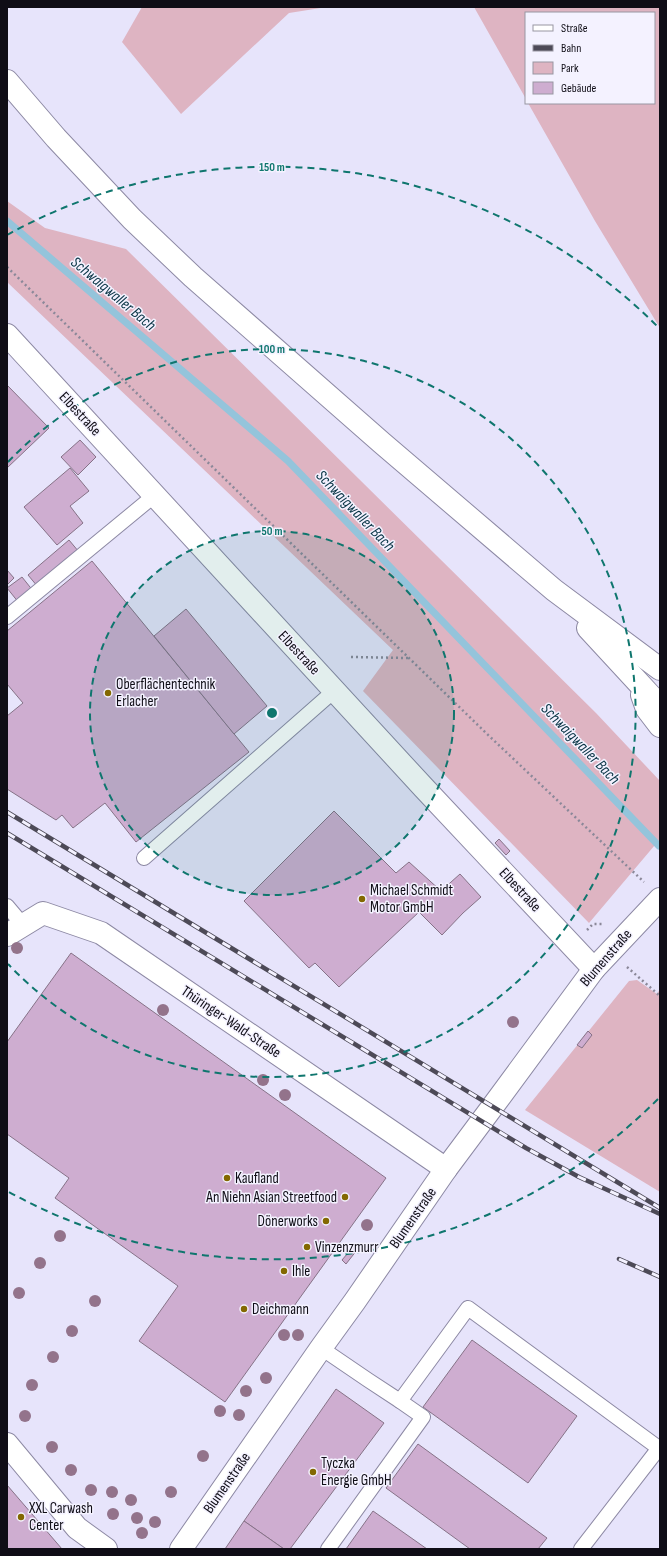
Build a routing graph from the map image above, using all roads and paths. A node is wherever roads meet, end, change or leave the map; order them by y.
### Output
1 (7, 81) edge
2 (7, 267) edge
3 (7, 335) edge
4 (155, 496) junction
5 (554, 590) junction
6 (7, 617) edge
7 (351, 657) dead end
8 (409, 658) junction
9 (660, 669) edge
10 (638, 682) junction
11 (334, 691) junction
12 (660, 706) edge
13 (660, 726) edge
14 (144, 858) dead end
15 (655, 893) edge
16 (7, 906) edge
17 (15, 930) edge
18 (610, 952) junction
19 (594, 969) junction
20 (660, 996) edge
21 (446, 1169) junction
22 (321, 1348) junction
23 (400, 1401) junction
24 (7, 1444) edge
25 (659, 1448) edge
26 (106, 1549) edge
27 (181, 1549) edge
28 (328, 1549) edge
29 (581, 1549) edge

1 - 5 street
2 - 8 path
3 - 4 street, Elbestraße
4 - 6 lane
4 - 11 street, Elbestraße
5 - 9 street
5 - 10 street
7 - 8 path
8 - 15 path
10 - 12 street
10 - 13 street
11 - 14 lane
11 - 19 street, Elbestraße
15 - 18 street, Blumenstraße
16 - 17 lane
17 - 21 street, Thüringer-Wald-Straße
18 - 19 street, Blumenstraße
18 - 20 path
19 - 21 street, Blumenstraße
21 - 22 street, Blumenstraße
22 - 23 lane
22 - 27 street, Blumenstraße
23 - 25 lane
23 - 28 lane
24 - 26 street
25 - 29 lane

